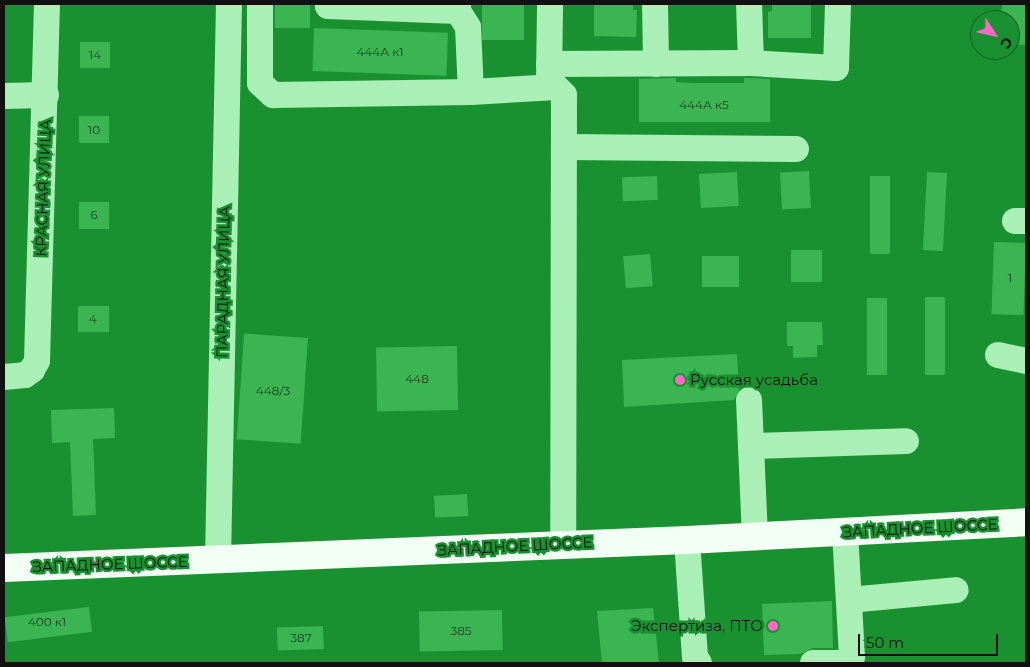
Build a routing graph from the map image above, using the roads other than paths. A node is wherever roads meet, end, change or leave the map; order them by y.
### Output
1 (47, 4) edge
2 (229, 4) edge
3 (260, 4) edge
4 (328, 4) edge
5 (550, 4) edge
6 (655, 4) edge
7 (749, 4) edge
8 (838, 4) edge
9 (458, 7) edge
10 (656, 64) junction
11 (751, 64) junction
12 (549, 76) junction
13 (471, 92) junction
14 (4, 96) edge
15 (46, 96) junction
16 (566, 147) junction
17 (796, 149) dead end
18 (998, 356) dead end
19 (1026, 361) edge
20 (4, 377) edge
21 (749, 400) dead end
22 (906, 441) dead end
23 (751, 446) junction
24 (1026, 522) edge
25 (845, 533) junction
26 (755, 536) junction
27 (687, 540) junction
28 (563, 544) junction
29 (218, 560) junction
30 (4, 568) edge
31 (956, 590) dead end
32 (849, 600) junction
33 (699, 663) edge
34 (813, 663) edge

1 - 15 street, КРАСНАЯ УЛИЦА
2 - 29 street, ПАРАДНАЯ УЛИЦА
3 - 13 street
4 - 9 street
5 - 12 street
6 - 10 street
7 - 11 street
8 - 11 street
9 - 13 street
10 - 11 street
10 - 12 street
12 - 13 street
12 - 16 street
14 - 15 street
15 - 20 street, КРАСНАЯ УЛИЦА
16 - 17 street
16 - 28 street
18 - 19 street
21 - 23 street
22 - 23 street
23 - 26 street
24 - 25 main road, ЗАПАДНОЕ ШОССЕ
25 - 26 main road, ЗАПАДНОЕ ШОССЕ
25 - 32 street
26 - 27 main road, ЗАПАДНОЕ ШОССЕ
27 - 28 main road, ЗАПАДНОЕ ШОССЕ
27 - 33 street
28 - 29 main road, ЗАПАДНОЕ ШОССЕ
29 - 30 main road, ЗАПАДНОЕ ШОССЕ
31 - 32 street
32 - 34 street

